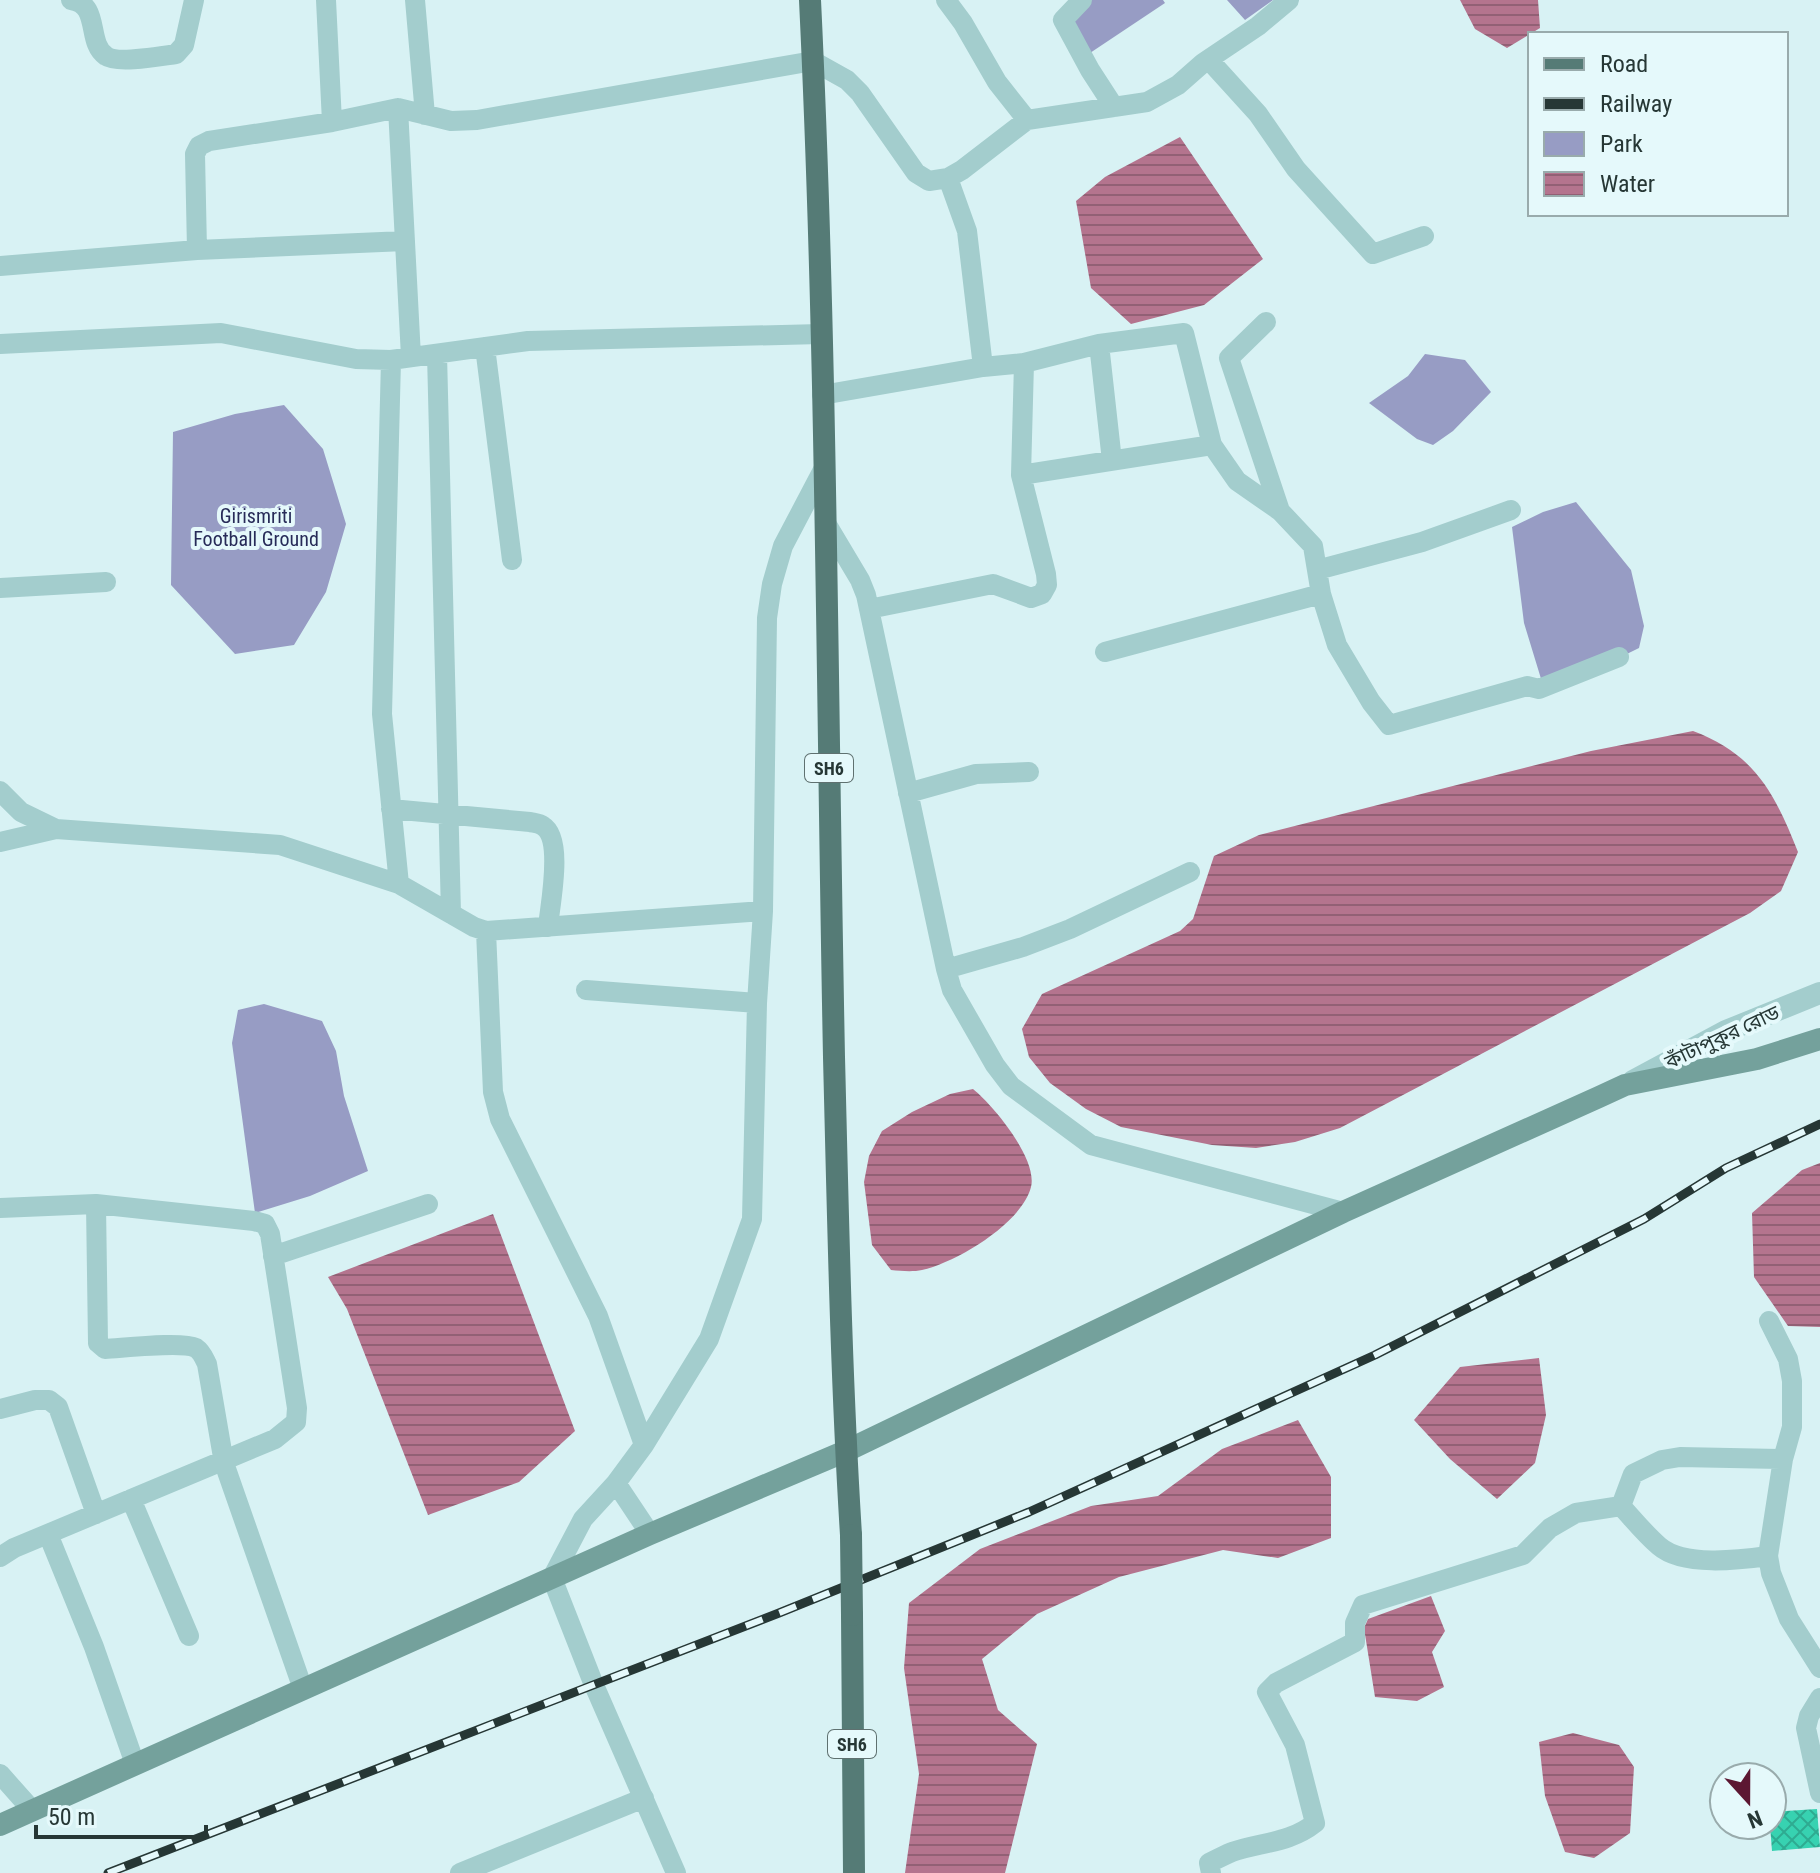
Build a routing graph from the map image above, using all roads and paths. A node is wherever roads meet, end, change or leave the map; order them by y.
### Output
1 (71, 0) edge
2 (194, 0) edge
3 (326, 0) edge
4 (415, 0) edge
5 (810, 0) edge
6 (946, 0) edge
7 (1082, 0) edge
8 (1289, 0) edge
9 (1209, 60) junction
10 (813, 61) junction
11 (1114, 107) junction
12 (398, 108) junction
13 (425, 115) junction
14 (1027, 120) junction
15 (332, 122) junction
16 (948, 178) junction
17 (1424, 236) dead end
18 (405, 241) junction
19 (197, 250) junction
20 (0, 266) edge
21 (1266, 322) dead end
22 (821, 334) junction
23 (0, 344) edge
24 (1099, 344) junction
25 (485, 347) junction
26 (437, 354) junction
27 (401, 358) junction
28 (1024, 363) junction
29 (983, 367) junction
30 (822, 395) junction
31 (1212, 445) junction
32 (1112, 461) junction
33 (824, 468) junction
34 (1021, 475) junction
35 (1511, 510) dead end
36 (1280, 511) junction
37 (826, 523) junction
38 (512, 560) dead end
39 (1317, 570) junction
40 (106, 582) dead end
41 (0, 588) edge
42 (1321, 594) junction
43 (869, 609) junction
44 (1105, 652) dead end
45 (1619, 657) dead end
46 (1029, 772) dead end
47 (0, 791) edge
48 (908, 793) junction
49 (391, 809) junction
50 (448, 814) junction
51 (56, 829) junction
52 (0, 842) edge
53 (1190, 872) dead end
54 (399, 884) junction
55 (763, 911) junction
56 (451, 914) junction
57 (548, 927) junction
58 (486, 931) junction
59 (946, 969) junction
60 (586, 990) dead end
61 (1820, 993) edge
62 (757, 1003) junction
63 (1820, 1039) edge
64 (1625, 1085) junction
65 (96, 1204) junction
66 (428, 1204) dead end
67 (0, 1208) edge
68 (1343, 1212) junction
69 (273, 1256) junction
70 (1769, 1321) dead end
71 (0, 1409) edge
72 (644, 1445) junction
73 (846, 1451) junction
74 (1783, 1459) junction
75 (224, 1463) junction
76 (616, 1483) junction
77 (131, 1499) junction
78 (1621, 1506) junction
79 (96, 1514) junction
80 (48, 1534) junction
81 (650, 1534) junction
82 (1768, 1556) junction
83 (0, 1557) edge
84 (552, 1578) junction
85 (189, 1636) dead end
86 (1820, 1668) edge
87 (303, 1689) junction
88 (1820, 1698) edge
89 (135, 1764) junction
90 (0, 1774) edge
91 (1820, 1793) edge
92 (644, 1798) junction
93 (32, 1810) junction
94 (0, 1825) edge
95 (460, 1873) edge
96 (676, 1873) edge
97 (854, 1873) edge
98 (1211, 1873) edge

1 - 2 street
3 - 15 street
4 - 13 street
5 - 10 main road, SH6
6 - 14 street
7 - 11 street
8 - 9 street
9 - 11 street
9 - 17 street
10 - 13 street
10 - 16 street
10 - 22 main road, SH6
11 - 14 street
12 - 13 street
12 - 15 street
12 - 18 street
14 - 16 street
15 - 19 street
16 - 29 street
18 - 19 street
18 - 27 street
19 - 20 street
21 - 36 street
22 - 25 street
22 - 30 main road, SH6
23 - 27 street
24 - 28 street
24 - 31 street
24 - 32 street
25 - 26 street
25 - 38 street
26 - 27 street
26 - 50 street
27 - 49 street
28 - 29 street
28 - 34 street
29 - 30 street
30 - 33 main road, SH6
31 - 32 street
31 - 36 street
32 - 34 street
33 - 37 main road, SH6
33 - 55 street
34 - 43 street
35 - 39 street
36 - 39 street
37 - 43 street
37 - 73 main road, SH6
39 - 42 street
40 - 41 street
42 - 44 street
42 - 45 street
43 - 48 street
46 - 48 street
47 - 51 street
48 - 59 street
49 - 50 street
49 - 54 street
50 - 56 street
50 - 57 street
51 - 52 street
51 - 54 street
53 - 59 street
54 - 56 street
55 - 57 street
55 - 62 street
56 - 58 street
57 - 58 street
58 - 72 street
59 - 68 street
60 - 62 street
61 - 64 street, কাঁটাপুকুর রোড
62 - 72 street
63 - 64 main road
64 - 68 main road
65 - 67 street
65 - 69 street
65 - 75 street
66 - 69 street
68 - 73 main road
69 - 75 street
70 - 74 street
71 - 79 street
72 - 76 street
73 - 81 main road
73 - 97 main road, SH6, bridge
74 - 78 street
74 - 82 street
75 - 77 street
75 - 87 street
76 - 81 street
76 - 84 street
77 - 79 street
77 - 85 street
78 - 82 street
78 - 98 street
79 - 80 street
80 - 83 street
80 - 89 street
81 - 84 main road
82 - 86 street
84 - 87 main road
84 - 92 street
87 - 89 main road
88 - 91 street
89 - 93 main road
90 - 93 street
92 - 95 street
92 - 96 street
93 - 94 main road

